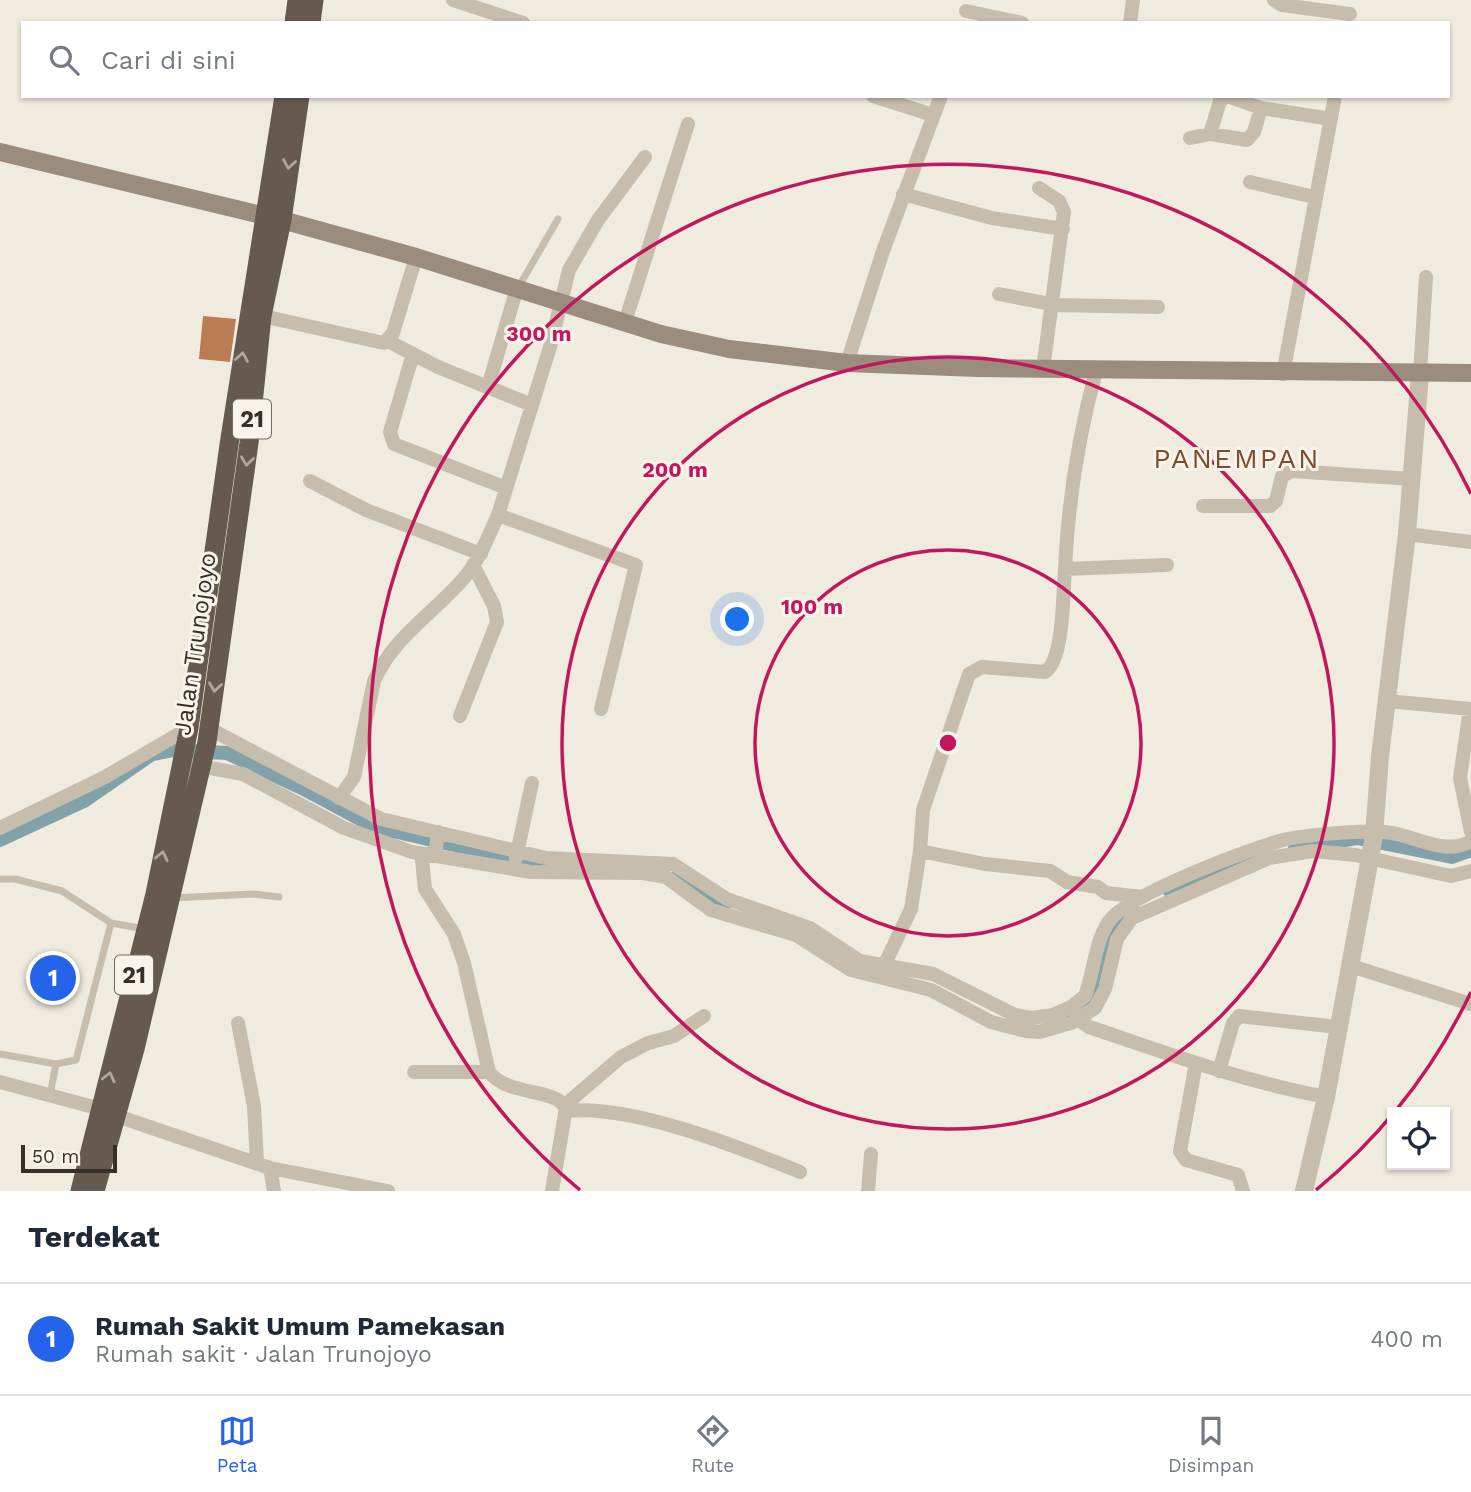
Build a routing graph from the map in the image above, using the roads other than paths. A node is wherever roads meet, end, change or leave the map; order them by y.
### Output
1 (297, 0) edge
2 (314, 0) edge
3 (453, 0) edge
4 (1133, 0) edge
5 (1274, 0) edge
6 (965, 11) edge
7 (1350, 12) edge
8 (294, 21) edge
9 (311, 21) edge
10 (517, 21) edge
11 (1012, 21) edge
12 (1130, 21) edge
13 (284, 98) edge
14 (300, 98) edge
15 (880, 98) edge
16 (940, 98) edge
17 (1222, 98) edge
18 (1235, 98) edge
19 (1335, 98) edge
20 (1261, 108) junction
21 (933, 114) junction
22 (1331, 119) junction
23 (688, 124) dead end
24 (1210, 134) junction
25 (1190, 138) dead end
26 (0, 152) edge
27 (645, 158) dead end
28 (1250, 183) dead end
29 (1039, 188) dead end
30 (903, 194) junction
31 (1314, 197) junction
32 (274, 218) junction
33 (558, 219) dead end
34 (1063, 229) junction
35 (416, 257) junction
36 (1426, 277) dead end
37 (517, 288) junction
38 (999, 294) dead end
39 (562, 302) junction
40 (1050, 304) junction
41 (1158, 307) dead end
42 (256, 315) junction
43 (625, 322) junction
44 (388, 341) junction
45 (413, 354) junction
46 (847, 363) junction
47 (1043, 369) junction
48 (1096, 371) junction
49 (1471, 373) edge
50 (1283, 374) junction
51 (1420, 374) junction
52 (488, 387) junction
53 (532, 405) junction
54 (1412, 479) junction
55 (310, 481) dead end
56 (506, 488) junction
57 (1203, 506) dead end
58 (498, 515) junction
59 (1407, 534) junction
60 (1471, 542) edge
61 (477, 560) junction
62 (1167, 565) dead end
63 (1065, 569) junction
64 (1388, 701) junction
65 (601, 709) dead end
66 (1470, 709) edge
67 (460, 716) dead end
68 (195, 748) junction
69 (532, 783) dead end
70 (339, 798) junction
71 (0, 828) edge
72 (1471, 832) edge
73 (1471, 841) edge
74 (435, 844) junction
75 (1373, 844) junction
76 (920, 851) junction
77 (516, 860) junction
78 (1471, 871) edge
79 (1214, 873) junction
80 (0, 879) edge
81 (163, 896) junction
82 (279, 897) dead end
83 (1142, 897) junction
84 (111, 923) junction
85 (154, 932) junction
86 (1351, 966) junction
87 (882, 971) junction
88 (1471, 1004) edge
89 (704, 1016) dead end
90 (1070, 1017) junction
91 (238, 1023) dead end
92 (1338, 1027) junction
93 (0, 1054) edge
94 (56, 1063) junction
95 (1196, 1063) junction
96 (1219, 1071) junction
97 (414, 1072) dead end
98 (483, 1072) junction
99 (0, 1082) edge
100 (50, 1095) junction
101 (1326, 1097) junction
102 (566, 1108) junction
103 (109, 1113) junction
104 (871, 1154) dead end
105 (264, 1165) junction
106 (800, 1172) dead end
107 (80, 1191) edge
108 (95, 1191) edge
109 (274, 1191) edge
110 (388, 1191) edge
111 (552, 1191) edge
112 (868, 1191) edge
113 (1242, 1191) edge
114 (1304, 1191) edge

1 - 8 highway
2 - 9 highway
3 - 10 street
4 - 12 street
5 - 7 street
6 - 11 street
13 - 32 highway, Jalan Trunojoyo / 21
14 -> 32 highway, Jalan Trunojoyo / 21
15 - 21 street
16 - 21 street
17 - 24 street
18 - 20 street
19 - 22 street
20 - 22 street
20 - 24 street
21 - 30 street
22 - 31 street
23 - 43 street
24 - 25 street
26 - 32 main road
27 - 39 street
28 - 31 street
29 - 34 street
30 - 34 street
30 - 46 street
31 - 50 street
32 - 35 main road
32 - 42 highway, Jalan Trunojoyo / 21
33 - 37 lane
34 - 40 street
35 - 37 main road
35 - 44 street
36 - 51 street
37 - 39 main road
37 - 52 street
38 - 40 street
39 - 43 main road
39 - 53 street
40 - 41 street
40 - 47 street
42 - 44 street
42 - 68 highway, Jalan Trunojoyo / 21
43 - 46 main road
44 - 45 street
45 - 52 street
45 - 56 street
46 - 47 main road
47 - 48 main road
48 - 50 main road
48 - 63 street
49 - 51 main road
50 - 51 main road
51 - 54 street
52 - 53 street
53 - 56 street
54 - 57 street
54 - 59 street
55 - 61 street
56 - 58 street
58 - 61 street
58 - 65 street
59 - 60 street
59 - 64 street
61 - 67 street
61 - 70 street
62 - 63 street
63 - 76 street
64 - 66 street
64 - 75 street
66 - 72 street
68 - 70 street
68 - 71 street
68 - 74 street
68 - 81 highway, Jalan Trunojoyo / 21
69 - 77 street
70 - 74 street
73 - 75 street
74 - 77 street
74 - 77 street
74 - 98 street
75 - 78 street
75 - 79 street
75 - 79 street
75 - 86 street
76 - 83 street
76 - 87 street
77 - 87 street
79 - 83 street
79 - 90 street
80 - 84 lane
81 - 82 lane
81 - 85 highway, Jalan Trunojoyo / 21
83 - 90 street
84 - 85 lane
84 - 94 lane
85 - 103 highway, Jalan Trunojoyo / 21
86 - 88 street
86 - 92 street
87 - 90 street
89 - 102 street
90 - 95 street
91 - 105 street
92 - 96 street
92 - 101 street
93 - 94 lane
94 - 100 lane
95 - 96 street
95 - 113 street
96 - 101 street
97 - 98 street
98 - 102 street
99 - 100 street
100 - 103 street
101 - 114 street
102 - 106 street
102 - 111 street
103 - 105 street
103 - 107 highway, Jalan Trunojoyo / 21
103 - 108 highway, Jalan Trunojoyo / 21
104 - 112 street
105 - 109 street
105 - 110 street

